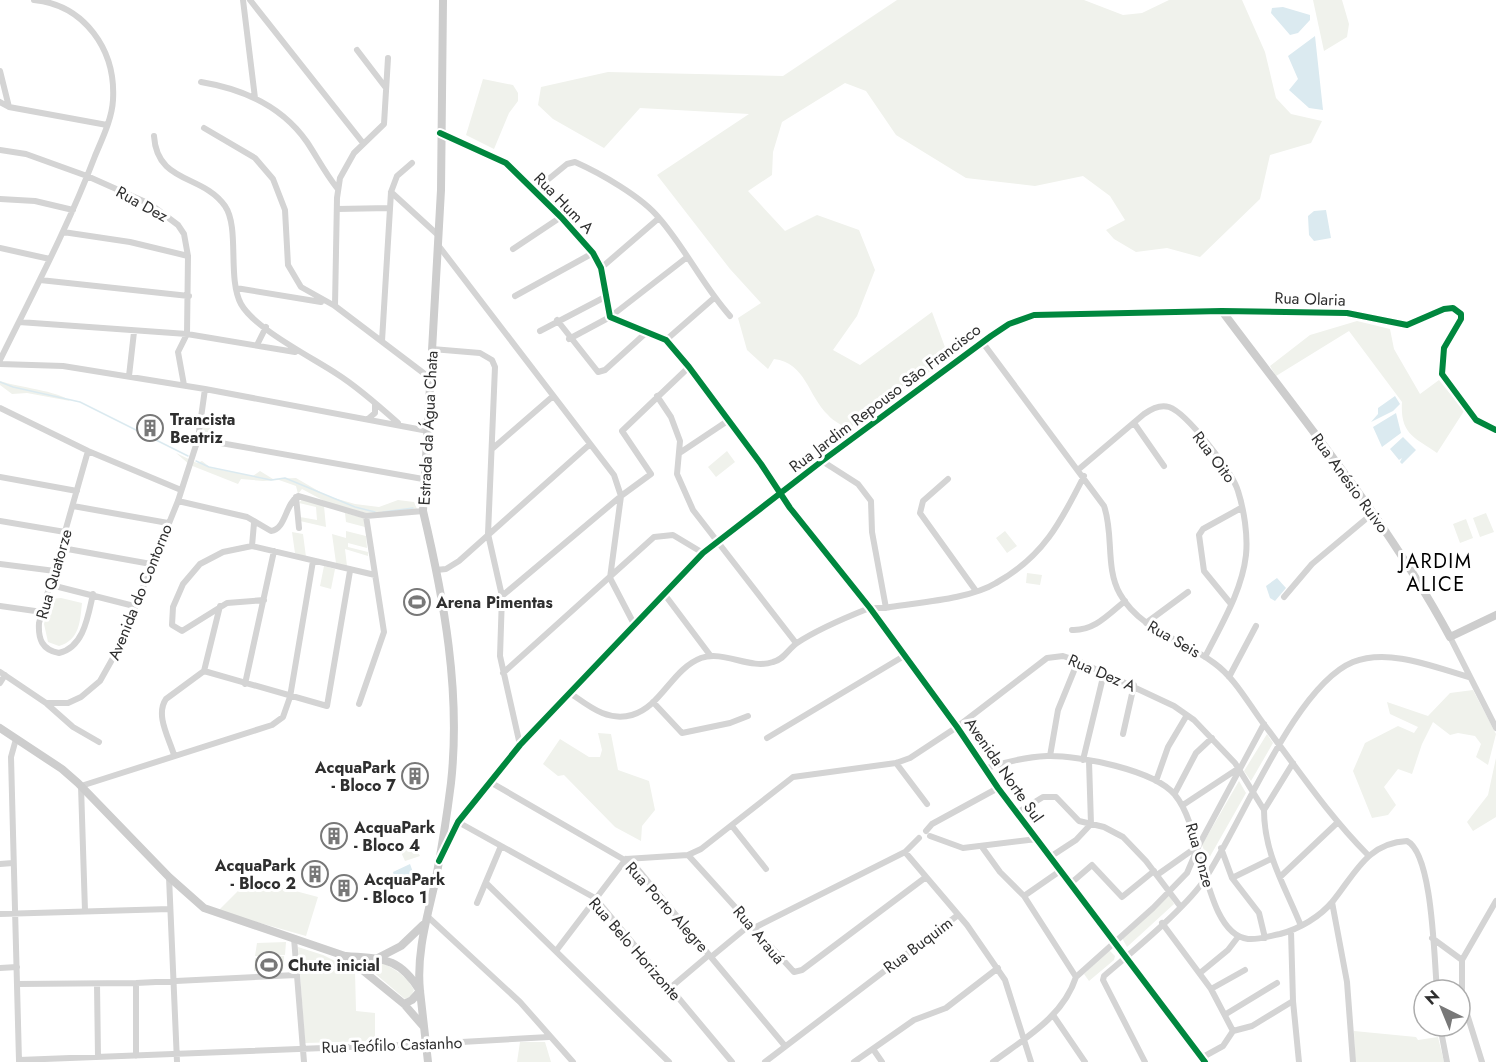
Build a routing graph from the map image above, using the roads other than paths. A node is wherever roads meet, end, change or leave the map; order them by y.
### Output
1 (34, 0) edge
2 (243, 0) edge
3 (250, 0) edge
4 (443, 0) edge
5 (357, 50) dead end
6 (388, 58) dead end
7 (0, 71) edge
8 (201, 82) dead end
9 (387, 88) junction
10 (255, 98) junction
11 (0, 102) edge
12 (9, 107) junction
13 (106, 125) junction
14 (204, 128) dead end
15 (440, 133) junction
16 (154, 136) dead end
17 (363, 144) junction
18 (0, 150) edge
19 (412, 163) dead end
20 (87, 176) junction
21 (337, 188) junction
22 (534, 191) junction
23 (391, 192) junction
24 (0, 199) edge
25 (337, 208) junction
26 (390, 208) junction
27 (73, 210) junction
28 (561, 217) junction
29 (659, 218) junction
30 (63, 232) junction
31 (438, 235) junction
32 (438, 245) junction
33 (0, 249) edge
34 (513, 249) dead end
35 (593, 253) junction
36 (188, 256) junction
37 (686, 258) junction
38 (50, 260) junction
39 (601, 268) junction
40 (40, 280) junction
41 (301, 287) junction
42 (236, 288) junction
43 (189, 296) junction
44 (515, 296) dead end
45 (605, 297) junction
46 (714, 298) junction
47 (296, 300) junction
48 (325, 302) junction
49 (335, 306) junction
50 (1222, 311) junction
51 (730, 316) dead end
52 (610, 317) junction
53 (557, 320) junction
54 (19, 321) junction
55 (266, 327) junction
56 (540, 331) dead end
57 (648, 331) junction
58 (134, 332) junction
59 (187, 334) junction
60 (569, 339) junction
61 (382, 340) junction
62 (666, 340) junction
63 (983, 343) junction
64 (256, 345) junction
65 (432, 349) junction
66 (299, 352) junction
67 (0, 362) edge
68 (689, 367) junction
69 (129, 376) junction
70 (430, 378) junction
71 (184, 385) junction
72 (205, 388) junction
73 (657, 396) junction
74 (552, 397) junction
75 (375, 404) junction
76 (0, 408) edge
77 (368, 419) junction
78 (729, 420) junction
79 (398, 423) junction
80 (1134, 423) junction
81 (1496, 430) edge
82 (428, 431) junction
83 (198, 439) junction
84 (589, 444) junction
85 (492, 448) junction
86 (88, 451) junction
87 (681, 452) junction
88 (822, 461) junction
89 (1164, 466) dead end
90 (1079, 469) junction
91 (1084, 476) junction
92 (0, 477) edge
93 (423, 479) junction
94 (948, 479) dead end
95 (182, 490) junction
96 (77, 491) junction
97 (780, 493) junction
98 (621, 496) junction
99 (296, 497) junction
100 (178, 501) junction
101 (73, 507) junction
102 (1241, 508) junction
103 (423, 511) junction
104 (1373, 513) junction
105 (366, 516) junction
106 (0, 521) edge
107 (168, 523) junction
108 (254, 523) junction
109 (299, 528) dead end
110 (66, 532) junction
111 (488, 534) junction
112 (718, 541) junction
113 (252, 546) junction
114 (62, 548) junction
115 (274, 551) junction
116 (703, 554) junction
117 (313, 561) junction
118 (0, 564) edge
119 (151, 564) junction
120 (436, 570) junction
121 (55, 571) junction
122 (350, 571) junction
123 (375, 575) junction
124 (610, 578) junction
125 (51, 585) junction
126 (976, 591) junction
127 (1188, 592) dead end
128 (93, 594) junction
129 (665, 595) junction
130 (502, 596) junction
131 (1284, 597) dead end
132 (264, 600) junction
133 (1125, 602) junction
134 (1231, 603) junction
135 (0, 606) edge
136 (134, 606) junction
137 (220, 606) junction
138 (870, 608) junction
139 (886, 608) junction
140 (42, 612) junction
141 (1496, 615) edge
142 (1146, 623) junction
143 (635, 626) junction
144 (1256, 626) dead end
145 (1072, 630) dead end
146 (1450, 637) junction
147 (796, 643) junction
148 (710, 655) junction
149 (904, 656) junction
150 (1205, 657) junction
151 (1078, 661) junction
152 (204, 671) junction
153 (503, 673) junction
154 (1104, 673) junction
155 (2, 674) edge
156 (1229, 677) junction
157 (1469, 677) junction
158 (0, 683) edge
159 (245, 684) junction
160 (1134, 685) junction
161 (570, 693) junction
162 (290, 697) junction
163 (654, 702) junction
164 (46, 703) junction
165 (359, 704) dead end
166 (1187, 715) junction
167 (748, 716) dead end
168 (1264, 724) junction
169 (957, 727) junction
170 (0, 728) edge
171 (1496, 728) edge
172 (1123, 734) dead end
173 (767, 738) dead end
174 (1212, 738) junction
175 (16, 739) junction
176 (99, 742) dead end
177 (1280, 745) junction
178 (520, 746) junction
179 (174, 755) junction
180 (1050, 756) junction
181 (1086, 761) junction
182 (896, 763) junction
183 (1293, 763) junction
184 (984, 768) junction
185 (1239, 769) junction
186 (1156, 781) junction
187 (490, 782) junction
188 (81, 786) junction
189 (998, 788) junction
190 (1174, 793) junction
191 (1252, 793) junction
192 (927, 804) dead end
193 (1183, 806) junction
194 (1264, 810) junction
195 (1017, 813) junction
196 (458, 822) junction
197 (1210, 823) junction
198 (1337, 823) junction
199 (1091, 824) junction
200 (732, 826) junction
201 (1195, 831) junction
202 (919, 838) dead end
203 (1037, 840) junction
204 (1199, 845) junction
205 (501, 846) junction
206 (982, 847) junction
207 (1221, 848) junction
208 (904, 852) junction
209 (688, 855) junction
210 (1368, 855) junction
211 (1050, 857) junction
212 (626, 859) junction
213 (1271, 859) junction
214 (439, 861) junction
215 (13, 863) junction
216 (0, 864) edge
217 (766, 869) dead end
218 (1060, 871) junction
219 (1155, 873) junction
220 (1207, 876) junction
221 (926, 877) junction
222 (1280, 877) junction
223 (169, 878) junction
224 (1232, 878) junction
225 (486, 883) junction
226 (1070, 884) junction
227 (1169, 892) junction
228 (1024, 896) junction
229 (595, 898) junction
230 (1332, 902) junction
231 (1496, 902) edge
232 (477, 903) dead end
233 (1180, 906) junction
234 (170, 909) junction
235 (85, 911) junction
236 (15, 913) junction
237 (0, 914) edge
238 (958, 915) junction
239 (426, 920) junction
240 (1162, 923) junction
241 (753, 926) junction
242 (1301, 926) junction
243 (1291, 931) junction
244 (1238, 937) junction
245 (294, 938) junction
246 (1265, 938) junction
247 (1432, 938) junction
248 (1113, 942) junction
249 (556, 951) junction
250 (345, 956) junction
251 (710, 956) junction
252 (378, 957) junction
253 (1126, 957) junction
254 (1462, 960) junction
255 (17, 967) junction
256 (0, 968) edge
257 (998, 968) junction
258 (1245, 970) dead end
259 (365, 971) junction
260 (1200, 973) junction
261 (296, 975) junction
262 (1076, 977) junction
263 (1436, 978) edge
264 (174, 980) junction
265 (136, 983) junction
266 (1277, 983) dead end
267 (17, 984) junction
268 (97, 984) junction
269 (670, 988) junction
270 (1211, 989) junction
271 (420, 991) junction
272 (1293, 1001) junction
273 (404, 1004) junction
274 (1226, 1014) junction
275 (1053, 1015) junction
276 (423, 1026) junction
277 (1233, 1031) junction
278 (549, 1037) junction
279 (1025, 1037) junction
280 (1442, 1038) edge
281 (426, 1044) junction
282 (785, 1046) junction
283 (302, 1048) junction
284 (873, 1049) junction
285 (177, 1054) junction
286 (136, 1056) junction
287 (98, 1057) junction
288 (1204, 1059) edge
289 (19, 1061) edge
290 (570, 1061) edge
291 (177, 1062) edge
292 (304, 1062) edge
293 (428, 1062) edge
294 (669, 1062) edge
295 (732, 1062) edge
296 (765, 1062) edge
297 (854, 1062) edge
298 (882, 1062) edge
299 (993, 1062) edge
300 (1031, 1062) edge
301 (1085, 1062) edge
302 (1145, 1062) edge
303 (1299, 1062) edge
304 (1353, 1062) edge
305 (1447, 1062) edge
306 (1482, 1062) edge

1 - 13 street
2 - 10 street
3 - 17 street
4 - 15 street, Estrada da Água Chata
5 - 9 street
6 - 9 street
7 - 12 street
8 - 10 street
9 - 17 street
10 - 21 street
11 - 12 street
12 - 13 street
13 - 20 street
14 - 41 street
15 - 22 street, Rua Hum A
15 - 31 street, Estrada da Água Chata
16 - 42 street
17 - 21 street
18 - 20 street, Rua Dez
19 - 23 street
20 - 27 street
20 - 36 street, Rua Dez
21 - 25 street
22 - 28 street, Rua Hum A
22 - 29 street
23 - 26 street
23 - 31 street
24 - 27 street
25 - 26 street
25 - 49 street
26 - 61 street
27 - 30 street
28 - 34 street
28 - 35 street, Rua Hum A
29 - 37 street
29 - 39 street
30 - 36 street
30 - 38 street
31 - 32 street, Estrada da Água Chata
32 - 65 street, Estrada da Água Chata
32 - 74 street
33 - 38 street
35 - 39 street, Rua Hum A
35 - 44 street
36 - 43 street, Rua Dez
37 - 46 street
37 - 52 street
38 - 40 street
39 - 45 street, Rua Hum A
40 - 43 street
40 - 54 street
41 - 47 street
41 - 48 street
42 - 47 street
42 - 55 street
43 - 59 street, Rua Dez
45 - 52 street, Rua Hum A
45 - 53 street
46 - 51 street
46 - 62 street
47 - 48 street
48 - 49 street
49 - 61 street
50 - 63 street, Rua Jardim Repouso São Francisco
50 - 81 street, Rua Olaria
50 - 104 street, Rua Anésio Ruivo
52 - 57 street
52 - 60 street
53 - 56 street
53 - 60 street
54 - 58 street
54 - 67 street
55 - 64 street
55 - 66 street
57 - 60 street
57 - 62 street
58 - 59 street
58 - 69 street
59 - 64 street
59 - 71 street, Rua Dez
61 - 70 street
62 - 68 street
63 - 88 street, Rua Jardim Repouso São Francisco
63 - 90 street, Rua Seis
64 - 66 street
65 - 70 street, Estrada da Água Chata
65 - 85 street
66 - 75 street
67 - 69 street
68 - 73 street
68 - 78 street
69 - 71 street
70 - 82 street, Estrada da Água Chata
71 - 72 street
72 - 77 street
72 - 83 street, Avenida do Contorno
73 - 87 street
73 - 98 street
74 - 84 street
74 - 85 street
75 - 77 street
75 - 79 street
76 - 86 street
77 - 79 street
78 - 87 street
78 - 97 street, Avenida Norte Sul
79 - 82 street
80 - 89 street
80 - 90 street, Rua Oito
80 - 102 street, Rua Oito
82 - 93 street, Estrada da Água Chata
83 - 93 street
83 - 95 street, Avenida do Contorno
84 - 98 street
84 - 111 street
85 - 111 street
86 - 95 street
86 - 96 street, Rua Quatorze
87 - 112 street
88 - 97 street, Rua Jardim Repouso São Francisco
88 - 139 street
90 - 91 street, Rua Seis
91 - 126 street
91 - 133 street, Rua Seis
92 - 96 street
93 - 103 street, Estrada da Água Chata
94 - 126 street
95 - 100 street, Avenida do Contorno
96 - 101 street, Rua Quatorze
97 - 112 street, Rua Jardim Repouso São Francisco
97 - 138 street, Avenida Norte Sul
98 - 124 street
98 - 130 street
99 - 105 street
99 - 108 street
99 - 109 street
100 - 107 street, Avenida do Contorno
100 - 108 street
101 - 107 street
101 - 110 street, Rua Quatorze
102 - 134 street, Rua Oito
102 - 134 street
103 - 105 street
103 - 120 street, Estrada da Água Chata
104 - 131 street
104 - 146 street, Rua Anésio Ruivo
105 - 123 street
106 - 110 street
107 - 119 street, Avenida do Contorno
108 - 113 street
110 - 114 street, Rua Quatorze
111 - 120 street
111 - 130 street
112 - 116 street, Rua Jardim Repouso São Francisco
112 - 147 street
113 - 115 street
113 - 137 street
114 - 119 street
114 - 121 street, Rua Quatorze
115 - 117 street
115 - 132 street
116 - 124 street
116 - 129 street, Rua Jardim Repouso São Francisco
117 - 122 street
117 - 162 street
118 - 121 street
119 - 136 street, Avenida do Contorno
120 - 214 street, Estrada da Água Chata
121 - 125 street, Rua Quatorze
122 - 123 street
122 - 162 street
123 - 165 street
124 - 143 street
124 - 153 street
125 - 128 street
125 - 140 street, Rua Quatorze
126 - 139 street
127 - 142 street
128 - 136 street
128 - 140 street, Rua Quatorze
129 - 143 street, Rua Jardim Repouso São Francisco
129 - 148 street
130 - 153 street
132 - 137 street
132 - 159 street
133 - 142 street, Rua Seis
133 - 145 street
134 - 150 street, Rua Oito
135 - 140 street
136 - 164 street, Avenida do Contorno
137 - 152 street
138 - 139 street
138 - 147 street
138 - 149 street, Avenida Norte Sul
141 - 146 street
142 - 150 street, Rua Seis
143 - 161 street, Rua Jardim Repouso São Francisco
144 - 156 street
146 - 157 street, Rua Anésio Ruivo
147 - 148 street
148 - 163 street
149 - 169 street, Avenida Norte Sul
149 - 173 street
150 - 156 street, Rua Seis
151 - 154 street, Rua Dez A
151 - 169 street, Rua Dez A
151 - 180 street
152 - 159 street
152 - 179 street
153 - 178 street
154 - 160 street, Rua Dez A
154 - 181 street
155 - 158 street
155 - 164 street
156 - 168 street, Rua Seis
157 - 171 street, Rua Anésio Ruivo
157 - 177 street
159 - 162 street
160 - 166 street, Rua Dez A
160 - 172 street
161 - 163 street
161 - 178 street, Rua Jardim Repouso São Francisco
162 - 179 street
163 - 167 street
164 - 176 street
166 - 174 street, Rua Dez A
166 - 186 street
168 - 177 street, Rua Seis
168 - 185 street
169 - 182 street, Rua Dez A
169 - 184 street, Avenida Norte Sul
170 - 175 street
174 - 185 street, Rua Dez A
174 - 190 street
175 - 188 street
175 - 215 street
177 - 183 street, Rua Seis
177 - 191 street
178 - 187 street, Rua Jardim Repouso São Francisco
179 - 188 street
180 - 181 street, Rua Onze
180 - 184 street, Rua Onze
181 - 186 street, Rua Onze
181 - 199 street
182 - 192 street
182 - 200 street, Rua Dez A
183 - 194 street
183 - 198 street, Rua Seis
184 - 189 street, Avenida Norte Sul
185 - 191 street, Rua Dez A
185 - 193 street
185 - 197 street
186 - 190 street, Rua Onze
187 - 196 street, Rua Jardim Repouso São Francisco
187 - 212 street, Rua Porto Alegre
188 - 223 street
188 - 235 street
189 - 195 street, Avenida Norte Sul
189 - 206 street
190 - 193 street, Rua Onze
191 - 194 street, Rua Dez A
191 - 207 street
193 - 201 street, Rua Onze
194 - 213 street
195 - 199 street
195 - 203 street, Avenida Norte Sul
196 - 205 street, Rua Belo Horizonte
196 - 214 street, Rua Jardim Repouso São Francisco
197 - 201 street
197 - 204 street
198 - 210 street, Rua Seis
198 - 222 street
199 - 211 street
199 - 219 street
200 - 209 street, Rua Dez A
200 - 217 street
201 - 204 street, Rua Onze
202 - 208 street
203 - 206 street
203 - 211 street, Avenida Norte Sul
204 - 219 street
204 - 220 street, Rua Onze
204 - 227 street
205 - 225 street
205 - 229 street, Rua Belo Horizonte
206 - 228 street
207 - 220 street
207 - 224 street
208 - 221 street, Rua Buquim
208 - 241 street
209 - 212 street
209 - 241 street, Rua Arauá
210 - 230 street
210 - 247 street
211 - 218 street, Avenida Norte Sul
212 - 229 street
212 - 251 street, Rua Porto Alegre
213 - 222 street
213 - 224 street
214 - 239 street, Estrada da Água Chata
215 - 216 street
215 - 236 street
218 - 226 street, Avenida Norte Sul
218 - 228 street
219 - 226 street
219 - 227 street
220 - 233 street
220 - 244 street, Rua Onze
221 - 238 street, Rua Buquim
221 - 241 street, Rua Arauá
222 - 242 street
223 - 234 street
223 - 245 street
224 - 246 street
225 - 232 street
225 - 249 street
226 - 248 street, Avenida Norte Sul
227 - 233 street
227 - 248 street
228 - 262 street
229 - 249 street
229 - 269 street, Rua Belo Horizonte
230 - 242 street
230 - 304 street
231 - 254 street
233 - 240 street
234 - 235 street
234 - 264 street
235 - 236 street
236 - 237 street
236 - 255 street
238 - 257 street
238 - 282 street, Rua Buquim
239 - 252 street
239 - 271 street, Estrada da Água Chata
239 - 278 street
240 - 253 street
240 - 260 street
241 - 251 street
242 - 243 street
243 - 246 street
243 - 272 street
244 - 246 street
244 - 260 street
245 - 250 street
245 - 261 street
247 - 254 street
247 - 263 street
248 - 253 street, Avenida Norte Sul
248 - 262 street
249 - 294 street
250 - 252 street
250 - 259 street
251 - 269 street
251 - 282 street, Rua Porto Alegre
252 - 259 street
252 - 271 street
253 - 288 street, Avenida Norte Sul
253 - 302 street
254 - 306 street
255 - 256 street
255 - 267 street
257 - 279 street
257 - 284 street
258 - 270 street
259 - 273 street
260 - 270 street
261 - 264 street
261 - 283 street
262 - 275 street
264 - 265 street
264 - 285 street
265 - 268 street
265 - 286 street
266 - 274 street
267 - 268 street
267 - 289 street
268 - 287 street
269 - 295 street, Rua Belo Horizonte
270 - 274 street
271 - 273 street
271 - 276 street, Estrada da Água Chata
272 - 277 street
272 - 303 street
273 - 276 street
274 - 277 street
275 - 279 street
275 - 301 street
276 - 281 street, Estrada da Água Chata
277 - 288 street
278 - 281 street, Rua Teófilo Castanho
278 - 290 street
279 - 299 street
279 - 300 street
280 - 305 street
281 - 283 street, Rua Teófilo Castanho
281 - 293 street, Estrada da Água Chata
282 - 296 street, Rua Buquim
283 - 285 street, Rua Teófilo Castanho
283 - 292 street
284 - 297 street
284 - 298 street
285 - 286 street, Rua Teófilo Castanho
285 - 291 street
286 - 287 street, Rua Teófilo Castanho
287 - 289 street, Rua Teófilo Castanho

